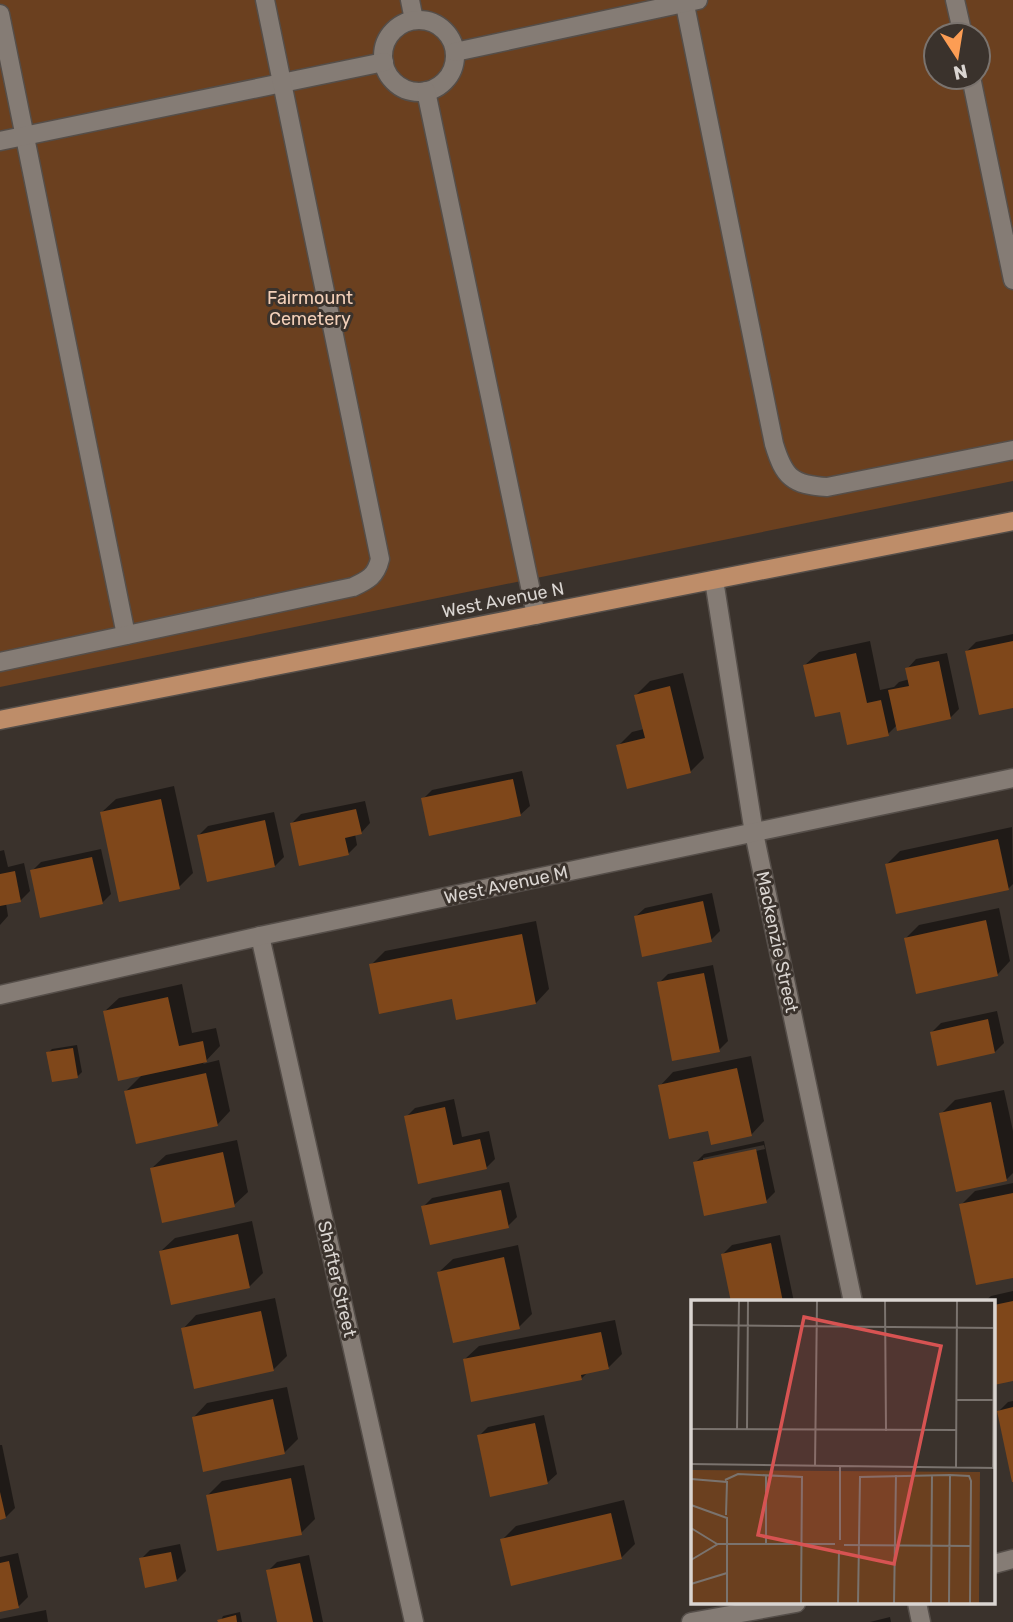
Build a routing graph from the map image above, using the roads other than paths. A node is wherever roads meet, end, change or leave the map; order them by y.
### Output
1 (265, 0) edge
2 (410, 0) edge
3 (955, 0) edge
4 (689, 1) edge
5 (0, 14) edge
6 (414, 20) junction
7 (959, 21) edge
8 (455, 52) junction
9 (384, 62) junction
10 (282, 83) junction
11 (426, 91) junction
12 (974, 91) edge
13 (25, 136) junction
14 (0, 141) edge
15 (1013, 280) edge
16 (1013, 450) edge
17 (1013, 521) edge
18 (714, 580) junction
19 (536, 615) junction
20 (126, 635) junction
21 (0, 662) edge
22 (0, 720) edge
23 (1013, 778) edge
24 (754, 833) junction
25 (261, 936) junction
26 (0, 995) edge
27 (853, 1300) edge
28 (1013, 1559) edge
29 (996, 1563) edge
30 (790, 1604) edge
31 (917, 1604) edge
32 (414, 1622) edge
33 (691, 1622) edge
34 (920, 1622) edge

1 - 10 street
2 - 6 street
3 - 7 street
4 - 8 street
4 - 16 street
5 - 13 street
6 - 8 street
6 - 9 street
8 - 11 street
9 - 10 street
9 - 11 street
10 - 13 street
10 - 20 street
11 - 19 street
12 - 15 street
13 - 14 street
13 - 20 street
17 - 18 main road, West Avenue N
18 - 19 main road, West Avenue N
18 - 24 street, Mackenzie Street
19 - 22 main road, West Avenue N
20 - 21 street
23 - 24 street, West Avenue M
24 - 25 street, West Avenue M
24 - 27 street, Mackenzie Street
25 - 26 street, West Avenue M
25 - 32 street, Shafter Street
28 - 29 street
30 - 33 street
31 - 34 street

